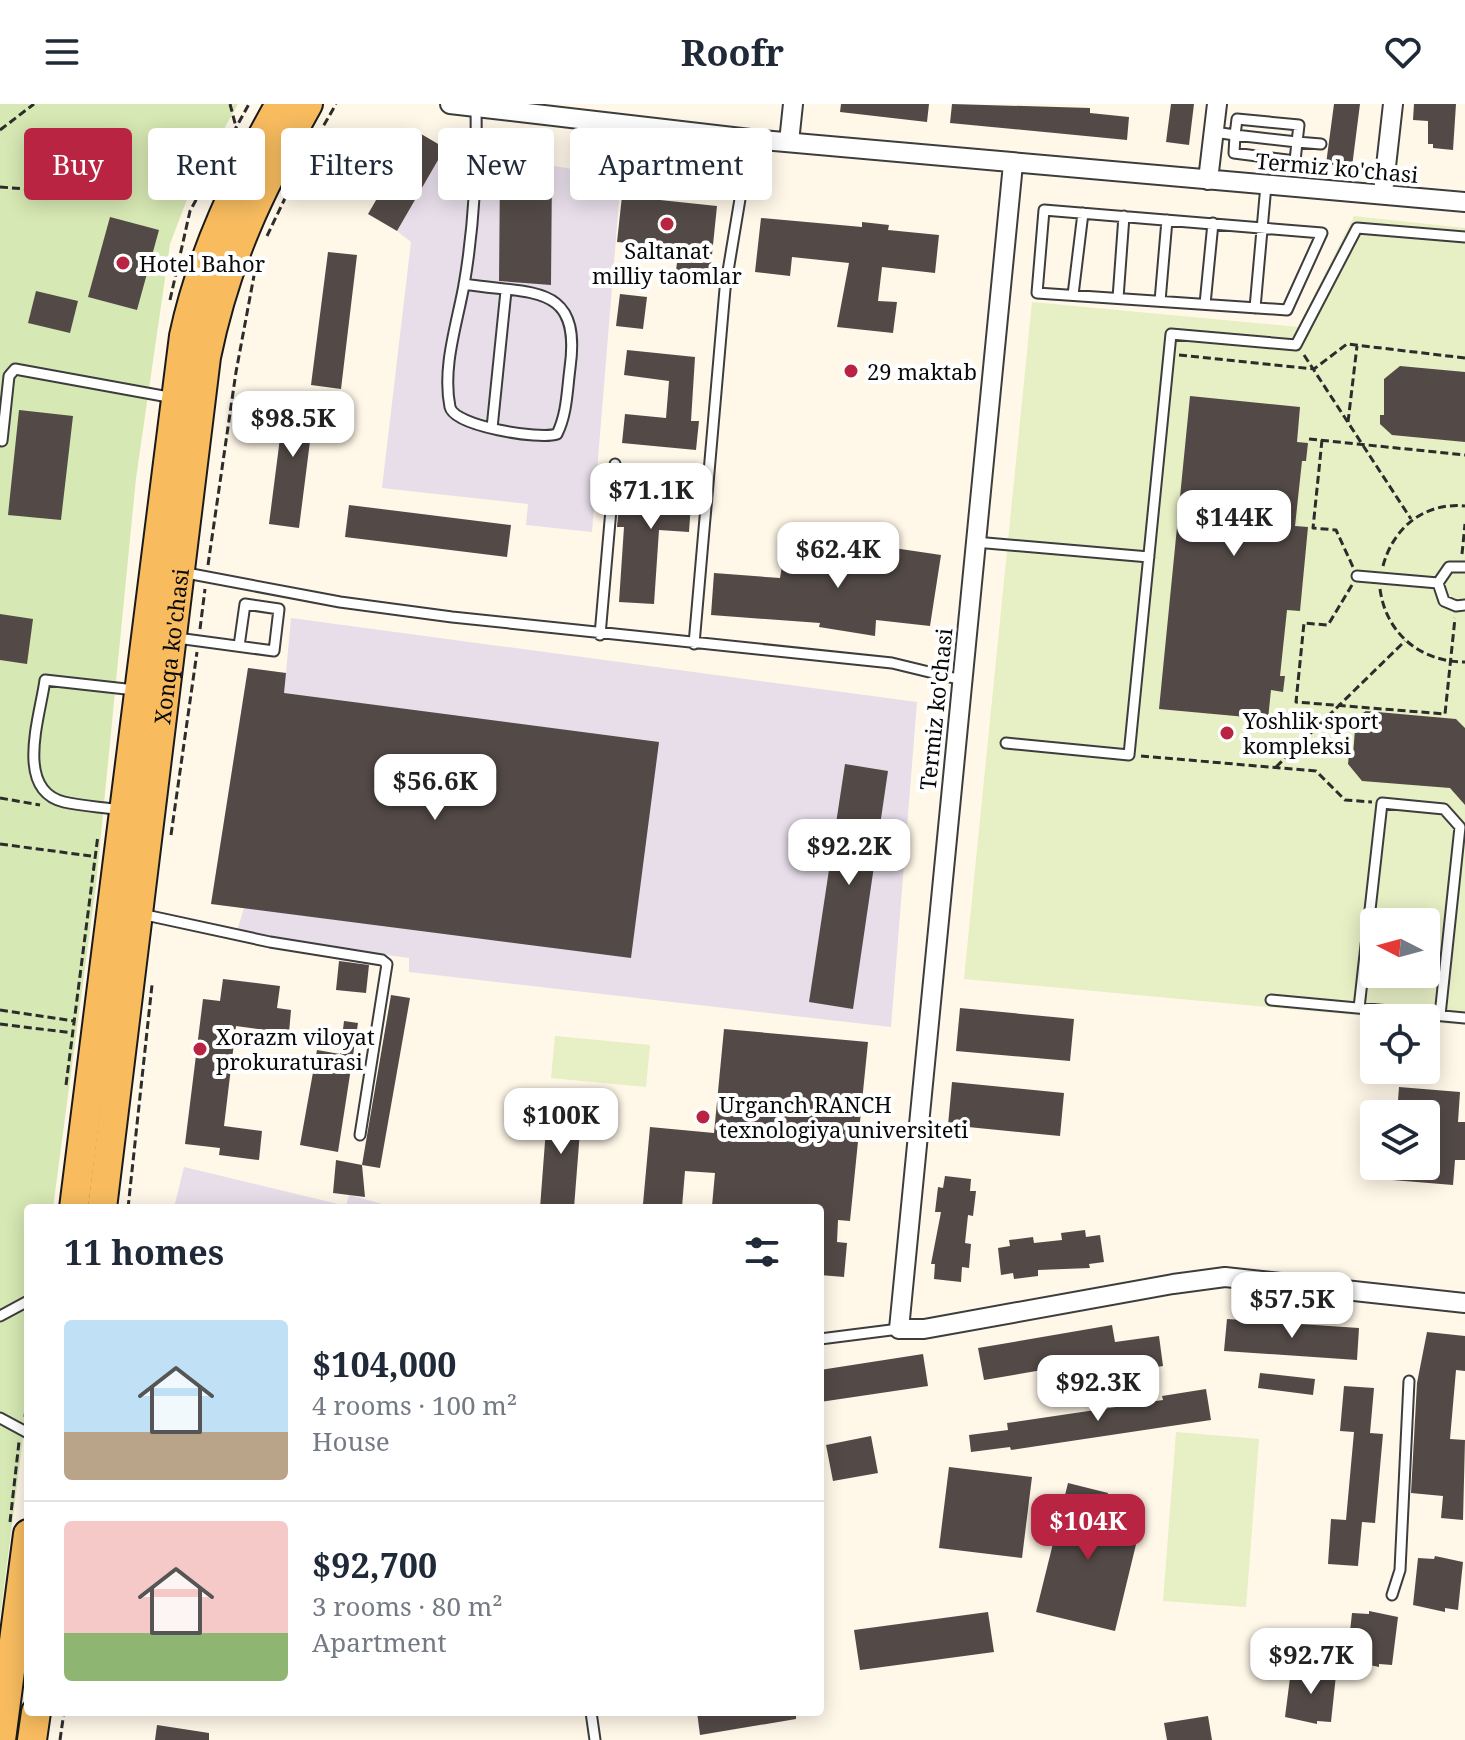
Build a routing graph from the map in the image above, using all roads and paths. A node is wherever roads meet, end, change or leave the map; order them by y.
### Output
1 (34, 104) edge
2 (230, 104) edge
3 (280, 104) edge
4 (308, 104) edge
5 (450, 104) edge
6 (793, 104) edge
7 (1217, 104) edge
8 (1393, 104) edge
9 (476, 108) junction
10 (236, 127) dead end
11 (653, 128) edge
12 (0, 130) edge
13 (1214, 132) junction
14 (1235, 135) junction
15 (772, 141) edge
16 (789, 142) junction
17 (1297, 142) junction
18 (1321, 144) dead end
19 (1013, 164) junction
20 (1208, 180) junction
21 (1266, 185) junction
22 (0, 187) edge
23 (24, 189) edge
24 (1383, 193) junction
25 (740, 200) edge
26 (1465, 202) edge
27 (1083, 213) junction
28 (1124, 216) junction
29 (1167, 220) junction
30 (1213, 223) junction
31 (1262, 228) junction
32 (1465, 237) edge
33 (464, 284) junction
34 (506, 291) junction
35 (1073, 295) junction
36 (1118, 298) junction
37 (1160, 301) junction
38 (1205, 304) junction
39 (1255, 308) junction
40 (1296, 345) junction
41 (1357, 345) junction
42 (1170, 354) junction
43 (1465, 358) edge
44 (1314, 369) junction
45 (175, 398) junction
46 (1348, 422) junction
47 (492, 428) junction
48 (1309, 439) dead end
49 (1322, 440) junction
50 (2, 441) edge
51 (1362, 444) junction
52 (1465, 455) edge
53 (615, 464) dead end
54 (1411, 519) dead end
55 (1465, 524) edge
56 (975, 542) junction
57 (1149, 557) junction
58 (1463, 566) edge
59 (178, 571) junction
60 (1357, 576) junction
61 (1438, 583) junction
62 (1460, 605) edge
63 (600, 635) junction
64 (1405, 640) dead end
65 (161, 644) junction
66 (694, 644) junction
67 (239, 646) junction
68 (962, 680) junction
69 (139, 691) junction
70 (1339, 706) junction
71 (1006, 743) dead end
72 (1129, 755) junction
73 (1276, 767) junction
74 (1382, 803) junction
75 (124, 811) junction
76 (0, 844) edge
77 (93, 856) dead end
78 (138, 913) junction
79 (1271, 1000) dead end
80 (1359, 1008) joint
81 (0, 1010) edge
82 (1440, 1015) joint
83 (1465, 1018) edge
84 (74, 1021) dead end
85 (0, 1024) edge
86 (73, 1033) dead end
87 (360, 1135) dead end
88 (75, 1198) edge
89 (103, 1199) edge
90 (24, 1303) edge
91 (1465, 1303) edge
92 (0, 1316) edge
93 (899, 1329) junction
94 (824, 1338) edge
95 (1409, 1381) dead end
96 (0, 1418) edge
97 (24, 1432) edge
98 (19, 1530) edge
99 (1392, 1595) dead end
100 (35, 1716) edge
101 (63, 1716) edge
102 (592, 1716) edge
103 (1, 1740) edge
104 (32, 1740) edge
105 (60, 1740) edge
106 (595, 1740) edge

1 - 12 path
2 - 10 path
3 - 45 main road, Xonqa ko'chasi
4 - 59 main road, Xonqa ko'chasi
5 - 9 street, Termiz ko'chasi
6 - 16 street
7 - 13 street
8 - 24 street
9 - 11 street, Termiz ko'chasi
9 - 33 lane
13 - 14 lane
13 - 20 street
14 - 17 lane
14 - 17 lane
14 - 17 lane
15 - 16 street, Termiz ko'chasi
16 - 19 street, Termiz ko'chasi
17 - 18 lane
19 - 20 street, Termiz ko'chasi
19 - 56 street, Termiz ko'chasi
20 - 21 street, Termiz ko'chasi
21 - 24 street, Termiz ko'chasi
21 - 31 lane
22 - 23 path
24 - 26 street, Termiz ko'chasi
25 - 66 lane
27 - 28 lane
27 - 35 lane
27 - 35 lane
28 - 29 lane
28 - 36 lane
29 - 30 lane
29 - 37 lane
30 - 31 lane
30 - 38 lane
31 - 39 lane
31 - 39 lane
32 - 40 lane
33 - 34 lane
33 - 47 lane
34 - 47 lane
34 - 47 lane
35 - 36 lane
36 - 37 lane
37 - 38 lane
38 - 39 lane
40 - 42 lane
40 - 44 path
41 - 43 path
41 - 44 path
41 - 46 path
42 - 44 path
42 - 57 lane
44 - 46 path
45 - 50 lane
45 - 65 main road, Xonqa ko'chasi
46 - 51 path
48 - 49 path
49 - 51 path
49 - 60 path
51 - 52 path
51 - 54 path
53 - 63 lane
55 - 58 path
56 - 57 lane
56 - 68 street, Termiz ko'chasi
57 - 72 lane
58 - 61 lane
59 - 63 lane
59 - 65 main road, Xonqa ko'chasi
60 - 61 lane
60 - 70 path
61 - 62 lane
62 - 70 path
63 - 66 lane
64 - 70 path
65 - 67 lane
65 - 69 main road, Xonqa ko'chasi
65 - 78 main road, Xonqa ko'chasi
66 - 68 lane
67 - 67 lane
68 - 93 street, Termiz ko'chasi
69 - 75 main road, Xonqa ko'chasi
69 - 75 lane
70 - 73 path
71 - 72 lane
72 - 73 path
73 - 74 path
74 - 80 lane
74 - 82 lane
75 - 88 main road, Xonqa ko'chasi
76 - 77 path
78 - 87 lane
78 - 89 main road, Xonqa ko'chasi
79 - 80 lane
81 - 84 path
82 - 83 lane
85 - 86 path
88 - 89 main road
90 - 92 lane
91 - 93 street
93 - 94 lane
95 - 99 lane
96 - 97 lane
97 - 98 path
98 - 103 main road
100 - 104 main road
101 - 105 path
102 - 106 lane

